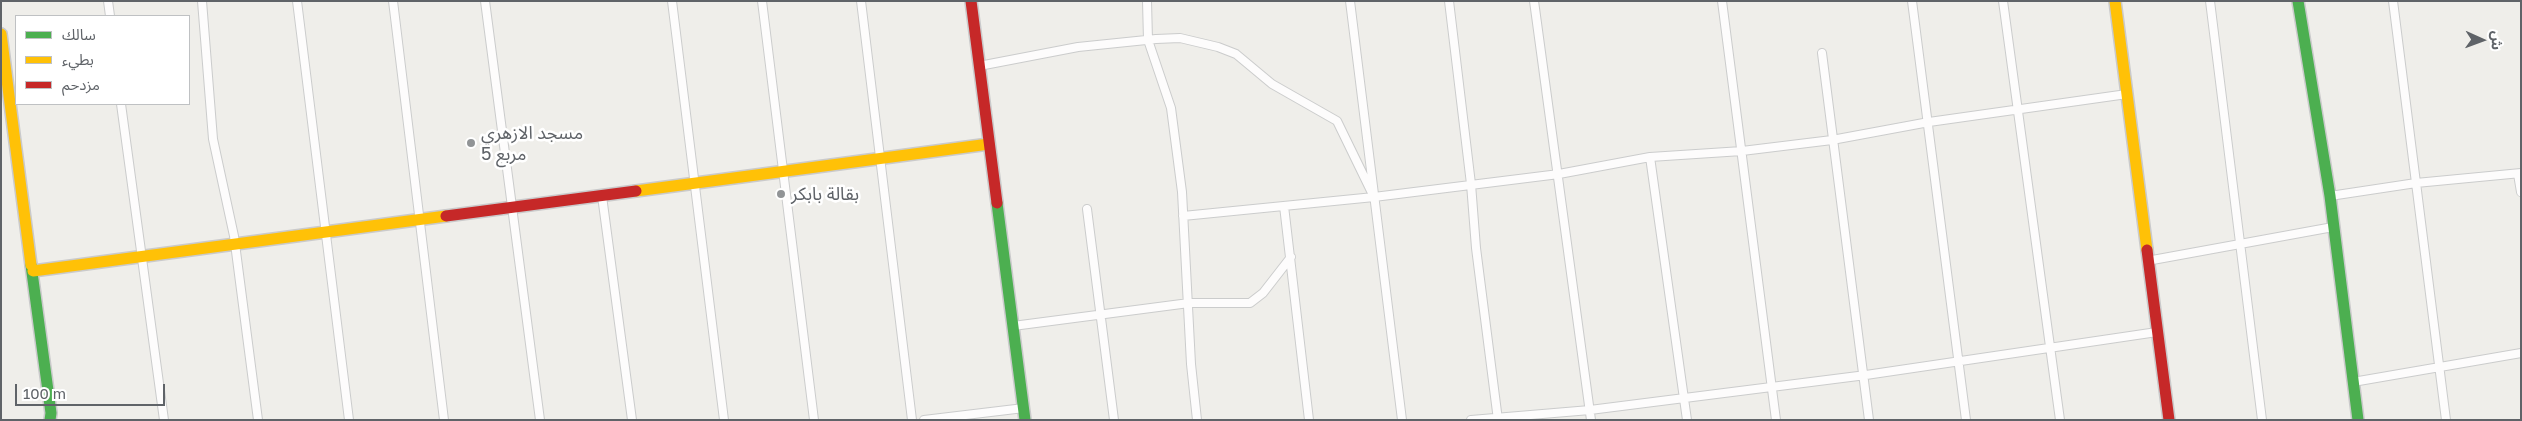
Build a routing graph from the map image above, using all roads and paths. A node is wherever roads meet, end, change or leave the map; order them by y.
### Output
1 (108, 1) edge
2 (202, 1) edge
3 (297, 1) edge
4 (393, 1) edge
5 (484, 1) edge
6 (672, 1) edge
7 (762, 1) edge
8 (861, 1) edge
9 (971, 1) edge
10 (1147, 1) edge
11 (1350, 1) edge
12 (1449, 1) edge
13 (1534, 1) edge
14 (1722, 1) edge
15 (1912, 1) edge
16 (2003, 1) edge
17 (2115, 1) edge
18 (2210, 1) edge
19 (2298, 1) edge
20 (2393, 1) edge
21 (110, 15) edge
22 (1, 34) edge
23 (1148, 40) junction
24 (1822, 53) dead end
25 (979, 66) junction
26 (2127, 94) junction
27 (121, 105) edge
28 (2018, 110) junction
29 (1929, 122) junction
30 (1832, 140) junction
31 (989, 144) junction
32 (1742, 151) junction
33 (1650, 157) junction
34 (880, 159) junction
35 (784, 172) junction
36 (1559, 174) junction
37 (2519, 174) edge
38 (694, 183) junction
39 (2416, 183) junction
40 (1471, 184) junction
41 (2521, 192) edge
42 (602, 196) junction
43 (2330, 196) junction
44 (1374, 197) junction
45 (1284, 206) junction
46 (512, 208) junction
47 (1087, 209) dead end
48 (1183, 216) junction
49 (420, 220) junction
50 (2333, 227) junction
51 (326, 232) junction
52 (235, 244) junction
53 (2240, 246) junction
54 (142, 256) junction
55 (1291, 257) junction
56 (2148, 261) junction
57 (33, 271) junction
58 (1189, 303) junction
59 (1099, 316) junction
60 (1013, 326) junction
61 (2157, 332) junction
62 (2050, 349) junction
63 (2521, 353) edge
64 (1959, 362) junction
65 (2439, 367) junction
66 (1863, 376) junction
67 (2353, 382) junction
68 (1772, 387) junction
69 (1685, 398) junction
70 (1590, 410) junction
71 (1024, 414) edge
72 (51, 417) edge
73 (1498, 418) edge
74 (164, 420) edge
75 (258, 420) edge
76 (349, 420) edge
77 (444, 420) edge
78 (540, 420) edge
79 (632, 420) edge
80 (724, 420) edge
81 (814, 420) edge
82 (912, 420) edge
83 (924, 420) edge
84 (1114, 420) edge
85 (1197, 420) edge
86 (1309, 420) edge
87 (1402, 420) edge
88 (1471, 420) edge
89 (1592, 420) edge
90 (1687, 420) edge
91 (1776, 420) edge
92 (1869, 420) edge
93 (1966, 420) edge
94 (2060, 420) edge
95 (2169, 420) edge
96 (2262, 420) edge
97 (2358, 420) edge
98 (2446, 420) edge

1 - 21 street
2 - 52 street
3 - 51 street
4 - 49 street
5 - 46 street
6 - 38 street
7 - 35 street
8 - 34 street
9 - 25 street
10 - 23 street
11 - 44 street
12 - 40 street
13 - 36 street
14 - 32 street
15 - 29 street
16 - 28 street
17 - 26 street
18 - 53 street
19 - 43 street
20 - 39 street
22 - 57 street
23 - 25 street
23 - 44 street
23 - 48 street
24 - 30 street
25 - 31 street
26 - 28 street
26 - 56 street
27 - 54 street
28 - 29 street
28 - 62 street
29 - 30 street
29 - 64 street
30 - 32 street
30 - 66 street
31 - 34 street
31 - 60 street
32 - 33 street
32 - 68 street
33 - 36 street
33 - 69 street
34 - 35 street
34 - 82 street
35 - 38 street
35 - 81 street
36 - 40 street
36 - 70 street
37 - 39 street
37 - 41 street
38 - 42 street
38 - 80 street
39 - 43 street
39 - 65 street
40 - 44 street
40 - 73 street
42 - 46 street
42 - 79 street
43 - 50 street
44 - 45 street
44 - 87 street
45 - 48 street
45 - 55 street
46 - 49 street
46 - 78 street
47 - 59 street
48 - 58 street
49 - 51 street
49 - 77 street
50 - 53 street
50 - 67 street
51 - 52 street
51 - 76 street
52 - 54 street
52 - 75 street
53 - 56 street
53 - 96 street
54 - 57 street
54 - 74 street
55 - 58 street
55 - 86 street
56 - 61 street
57 - 72 street
58 - 59 street
58 - 85 street
59 - 60 street
59 - 84 street
60 - 71 street
61 - 62 street
61 - 95 street
62 - 64 street
62 - 94 street
63 - 65 street
64 - 66 street
64 - 93 street
65 - 67 street
65 - 98 street
66 - 68 street
66 - 92 street
67 - 97 street
68 - 69 street
68 - 91 street
69 - 70 street
69 - 90 street
70 - 73 street
70 - 89 street
71 - 83 street
73 - 88 street

